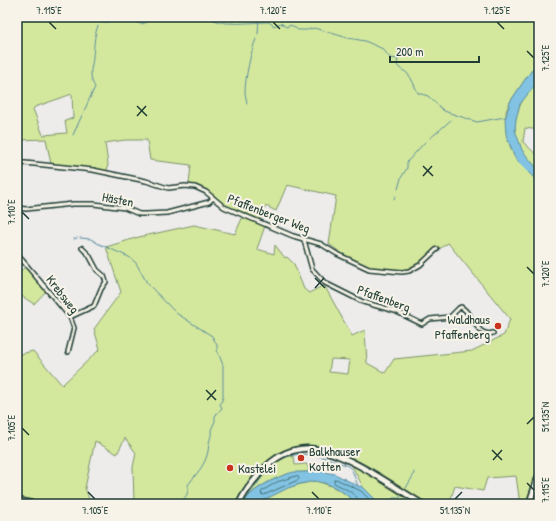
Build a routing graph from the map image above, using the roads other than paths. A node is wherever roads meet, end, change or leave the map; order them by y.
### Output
1 (17, 164) edge
2 (213, 198) junction
3 (17, 208) edge
4 (304, 240) junction
5 (82, 248) dead end
6 (437, 250) dead end
7 (17, 254) edge
8 (70, 317) junction
9 (493, 333) dead end
10 (68, 352) dead end
11 (539, 474) edge
12 (17, 500) edge
13 (34, 504) edge
14 (239, 504) edge
15 (422, 504) edge
16 (529, 504) edge

1 - 2 street, Pfaffenberger Weg
2 - 3 street, Hästen
2 - 4 street, Pfaffenberger Weg
4 - 6 street, Pfaffenberger Weg
4 - 9 street, Pfaffenberg
5 - 8 street
7 - 8 street, Krebsweg
8 - 10 street, Krebsweg
11 - 16 main road
12 - 13 main road
14 - 15 main road

